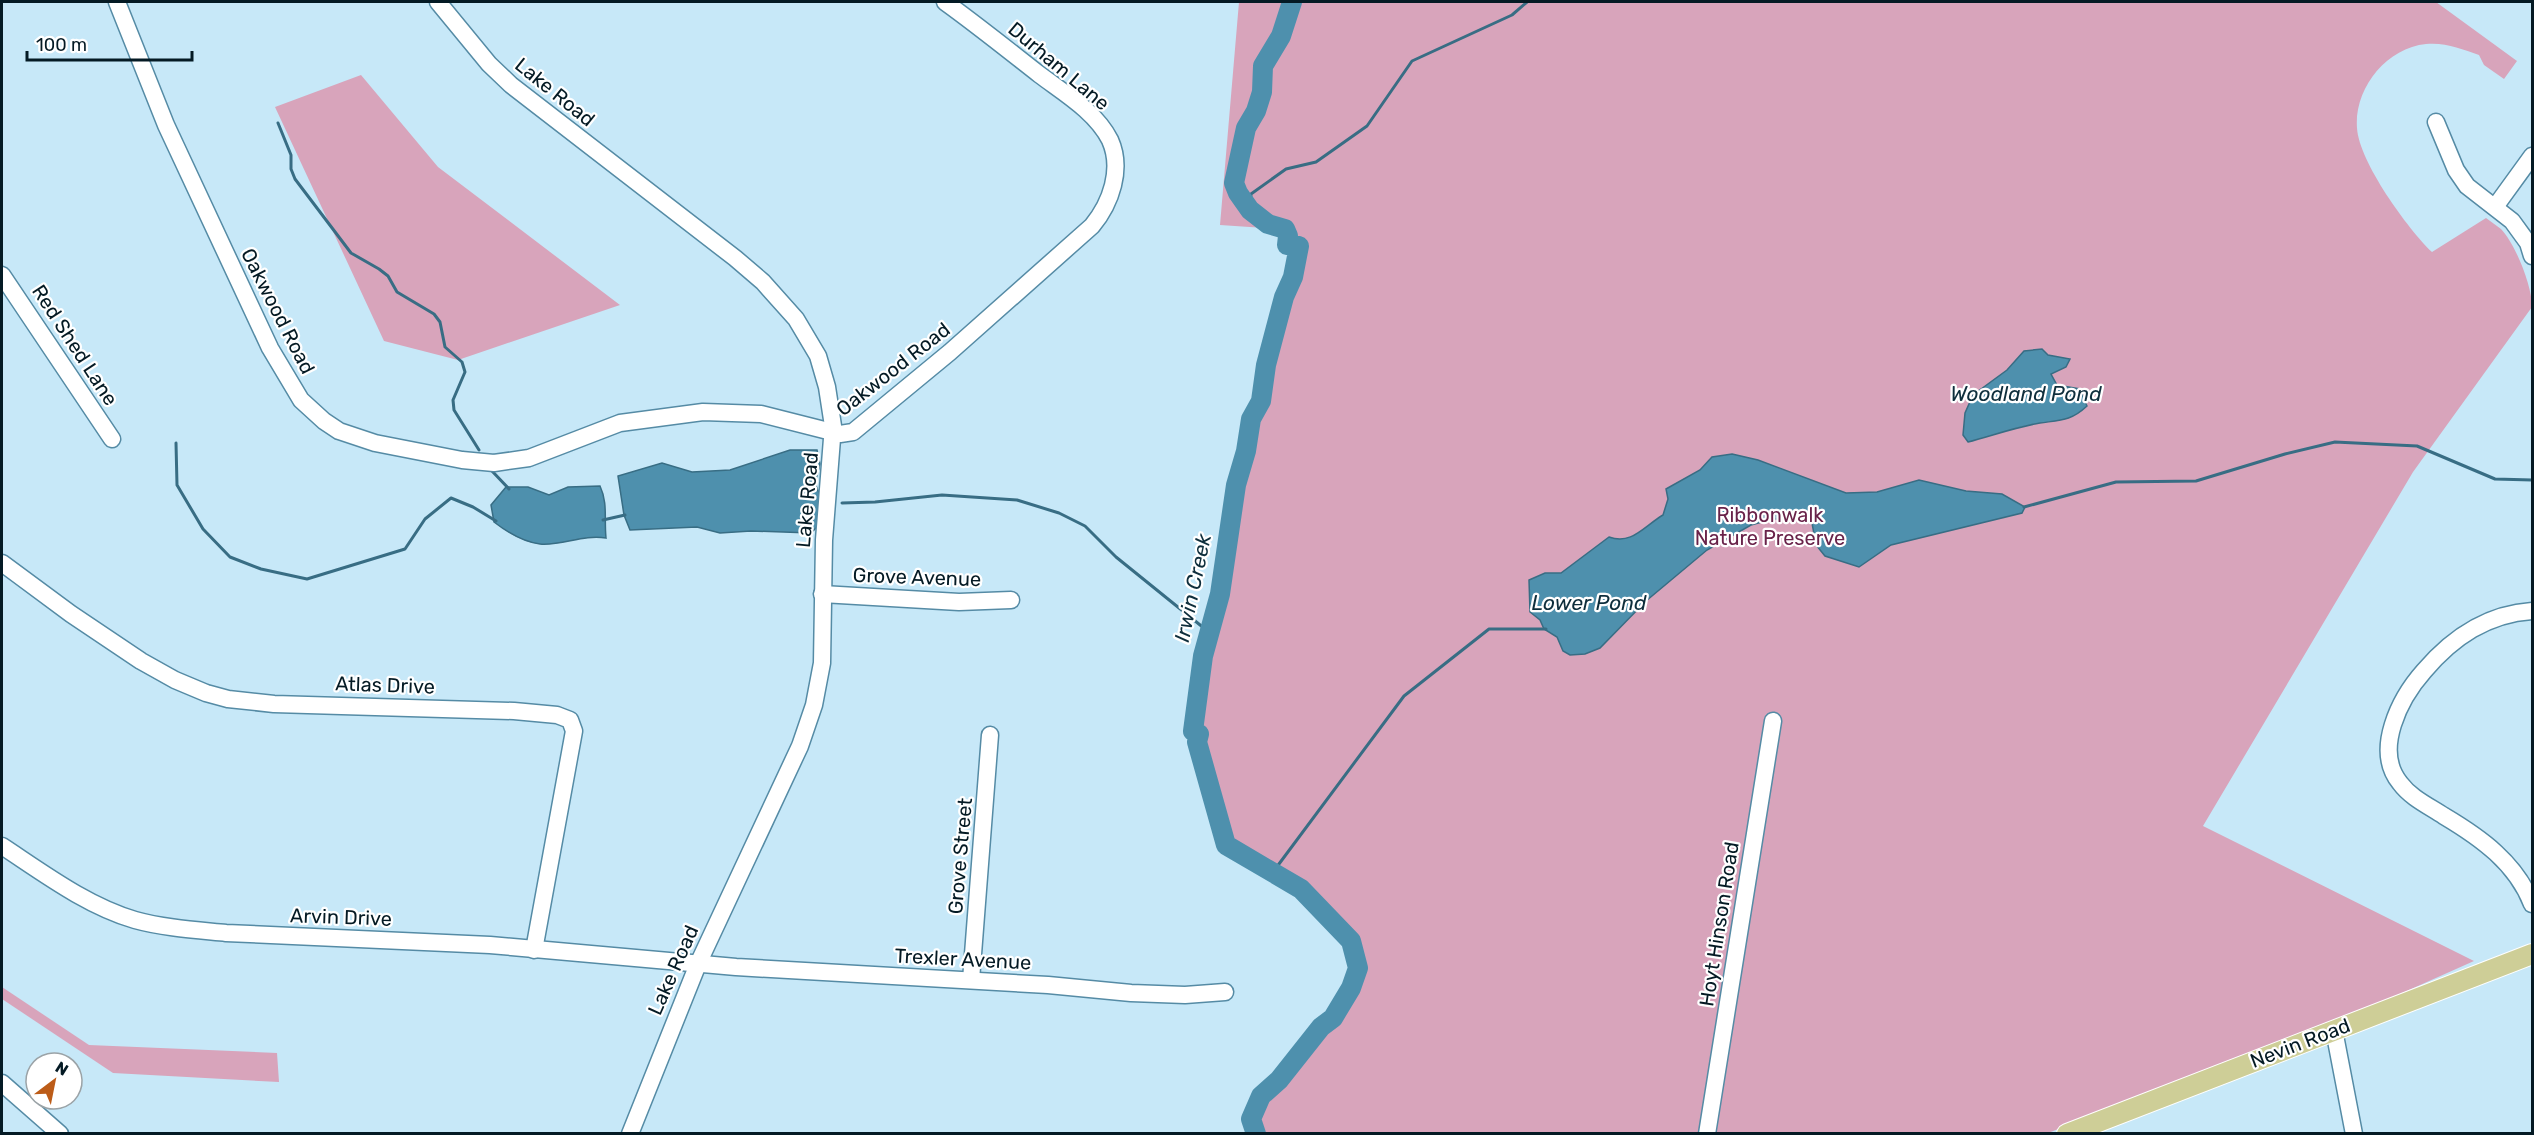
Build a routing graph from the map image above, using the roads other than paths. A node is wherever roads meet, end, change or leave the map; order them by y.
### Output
1 (117, 2) edge
2 (438, 2) edge
3 (945, 2) edge
4 (2436, 122) dead end
5 (1112, 146) joint
6 (2532, 156) edge
7 (2495, 207) junction
8 (2532, 256) edge
9 (2, 275) edge
10 (833, 433) junction
11 (112, 439) dead end
12 (2, 563) edge
13 (822, 594) junction
14 (1011, 600) dead end
15 (2532, 611) edge
16 (1773, 721) dead end
17 (990, 735) dead end
18 (2, 846) edge
19 (2532, 904) edge
20 (534, 950) junction
21 (2532, 954) edge
22 (698, 964) junction
23 (971, 980) junction
24 (1225, 992) dead end
25 (2334, 1030) junction
26 (2, 1083) edge
27 (60, 1134) edge
28 (630, 1134) edge
29 (1707, 1134) edge
30 (2067, 1134) edge
31 (2354, 1134) edge

1 - 10 street, Oakwood Road
2 - 10 street, Lake Road
3 - 5 street, Durham Lane
4 - 7 street
5 - 10 street, Oakwood Road
6 - 7 street
7 - 8 street
9 - 11 street, Red Shed Lane
10 - 13 street, Lake Road
12 - 20 street, Atlas Drive
13 - 14 street, Grove Avenue
13 - 22 street, Lake Road
15 - 19 street
16 - 29 street, Hoyt Hinson Road
17 - 23 street, Grove Street
18 - 20 street, Arvin Drive
20 - 22 street, Arvin Drive
21 - 25 main road, Nevin Road
22 - 23 street, Trexler Avenue
22 - 28 street, Lake Road
23 - 24 street, Trexler Avenue
25 - 30 main road, Nevin Road
25 - 31 street
26 - 27 street

